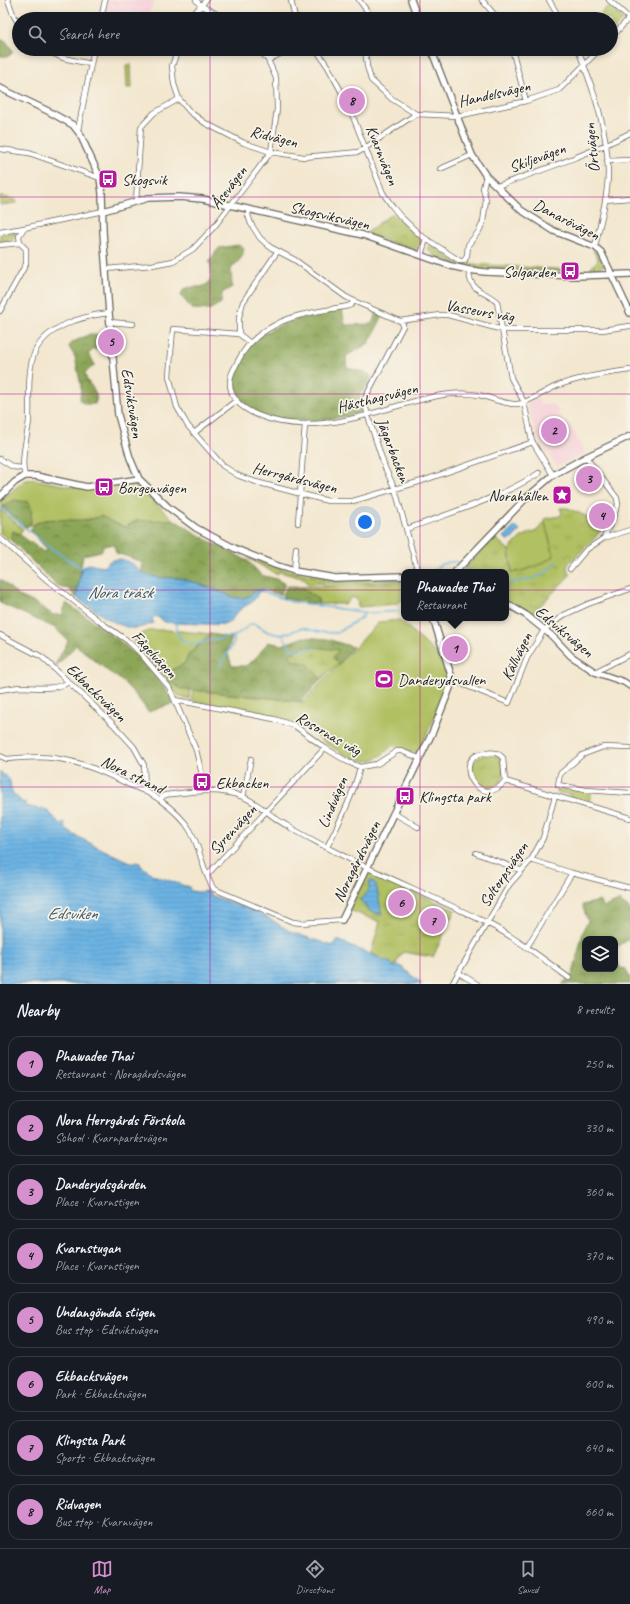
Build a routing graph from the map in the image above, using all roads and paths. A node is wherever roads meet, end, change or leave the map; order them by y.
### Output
1 (8, 0) edge
2 (105, 0) edge
3 (196, 0) edge
4 (206, 0) edge
5 (291, 0) edge
6 (359, 0) edge
7 (410, 0) edge
8 (482, 0) edge
9 (549, 0) edge
10 (609, 0) edge
11 (200, 5) junction
12 (12, 12) edge
13 (102, 12) edge
14 (194, 12) edge
15 (213, 12) edge
16 (294, 12) edge
17 (368, 12) edge
18 (415, 12) edge
19 (492, 12) edge
20 (556, 12) edge
21 (630, 18) edge
22 (618, 31) edge
23 (59, 56) edge
24 (93, 56) edge
25 (176, 56) edge
26 (265, 56) edge
27 (276, 56) edge
28 (320, 56) edge
29 (366, 56) edge
30 (433, 56) edge
31 (514, 56) edge
32 (581, 56) edge
33 (593, 56) edge
34 (268, 60) junction
35 (91, 64) junction
36 (584, 64) junction
37 (0, 88) edge
38 (179, 99) junction
39 (526, 101) junction
40 (416, 114) junction
41 (458, 116) junction
42 (78, 130) junction
43 (630, 133) edge
44 (605, 145) junction
45 (366, 147) junction
46 (0, 149) edge
47 (271, 152) junction
48 (472, 155) junction
49 (630, 160) edge
50 (607, 161) junction
51 (440, 169) dead end
52 (486, 176) junction
53 (100, 178) junction
54 (497, 186) junction
55 (630, 198) edge
56 (605, 200) junction
57 (136, 202) junction
58 (231, 205) junction
59 (249, 210) junction
60 (103, 211) junction
61 (24, 228) junction
62 (0, 232) edge
63 (426, 239) junction
64 (20, 243) junction
65 (0, 245) edge
66 (595, 247) junction
67 (277, 252) junction
68 (421, 255) junction
69 (106, 269) junction
70 (468, 270) junction
71 (630, 274) edge
72 (612, 276) junction
73 (354, 301) junction
74 (0, 311) edge
75 (109, 313) junction
76 (630, 313) edge
77 (402, 321) junction
78 (110, 322) junction
79 (133, 324) dead end
80 (630, 326) edge
81 (503, 330) junction
82 (239, 334) junction
83 (249, 342) junction
84 (630, 370) edge
85 (237, 400) junction
86 (524, 402) junction
87 (368, 416) junction
88 (305, 424) junction
89 (194, 433) junction
90 (630, 436) edge
91 (533, 442) junction
92 (586, 457) junction
93 (0, 459) edge
94 (22, 468) junction
95 (539, 473) dead end
96 (553, 474) junction
97 (25, 476) junction
98 (139, 479) junction
99 (395, 489) junction
100 (300, 494) junction
101 (0, 497) edge
102 (298, 523) dead end
103 (407, 529) junction
104 (630, 530) edge
105 (0, 538) edge
106 (604, 538) junction
107 (296, 548) dead end
108 (417, 569) edge
109 (458, 569) edge
110 (570, 569) dead end
111 (294, 571) junction
112 (401, 576) edge
113 (630, 589) edge
114 (509, 605) edge
115 (434, 621) edge
116 (544, 630) junction
117 (0, 635) edge
118 (630, 654) edge
119 (595, 672) junction
120 (452, 680) junction
121 (69, 682) junction
122 (630, 686) edge
123 (0, 690) edge
124 (175, 700) junction
125 (325, 748) junction
126 (630, 748) edge
127 (0, 756) edge
128 (419, 758) junction
129 (251, 759) dead end
130 (360, 767) junction
131 (504, 781) junction
132 (145, 791) junction
133 (206, 791) junction
134 (630, 793) edge
135 (243, 796) junction
136 (555, 796) junction
137 (160, 799) junction
138 (266, 811) junction
139 (393, 813) junction
140 (630, 818) edge
141 (418, 827) dead end
142 (327, 848) junction
143 (476, 853) dead end
144 (531, 860) junction
145 (367, 868) junction
146 (520, 870) junction
147 (572, 873) junction
148 (207, 875) junction
149 (630, 888) edge
150 (342, 920) joint
151 (486, 923) junction
152 (527, 947) junction
153 (459, 973) junction
154 (569, 978) dead end
155 (452, 984) edge
156 (477, 984) edge

1 - 12 street
2 - 13 street
3 - 11 street
4 - 11 street
5 - 16 street
6 - 17 street
7 - 18 street
8 - 19 street
9 - 20 street
10 - 21 street
11 - 14 street
11 - 15 street
21 - 22 street
23 - 35 street
24 - 35 street
25 - 38 street, Ridvägen
26 - 34 street, Åsevägen
27 - 34 street
28 - 45 street, Kvarnvägen
29 - 40 street, Handelsvägen
30 - 41 street, Danarövägen
31 - 39 street
32 - 36 street, Örtvägen
33 - 36 street, Handelsvägen
34 - 47 street, Åsevägen
35 - 42 street
36 - 39 street, Handelsvägen
36 - 44 street, Örtvägen
37 - 42 street, Edsviksvägen
38 - 47 street, Ridvägen
38 - 57 street
39 - 41 street, Handelsvägen
40 - 41 street, Handelsvägen
40 - 45 street, Ridvägen
41 - 48 street, Danarövägen
42 - 53 street, Edsviksvägen
43 - 44 street, Skiljevägen
44 - 50 street, Örtvägen
44 - 54 street, Skiljevägen
45 - 47 street, Ridvägen
45 - 63 street, Kvarnvägen
46 - 53 street
47 - 58 street, Åsevägen
48 - 51 street
48 - 52 street, Danarövägen
49 - 50 street
50 - 56 street, Örtvägen
52 - 54 street, Danarövägen
52 - 63 street, Kvarnvägen
53 - 60 street, Edsviksvägen
54 - 66 street, Danarövägen
55 - 56 street
56 - 66 street, Örtvägen
57 - 58 street, Skogsviksvägen
57 - 60 street, Skogsviksvägen
58 - 59 street, Skogsviksvägen
58 - 69 street, Åsevägen
59 - 67 street
59 - 68 street, Skogsviksvägen
60 - 61 street, Skogsviksvägen
60 - 69 street, Edsviksvägen
61 - 62 street, Skogsviksvägen
61 - 64 street
63 - 68 street
64 - 65 street
64 - 74 street
66 - 72 street, Danarövägen
67 - 73 street
67 - 82 street
68 - 70 street, Skogsviksvägen
69 - 75 street, Edsviksvägen
70 - 72 street, Skogsviksvägen
70 - 81 street
71 - 72 street, Skogsviksvägen
72 - 76 street, Danarövägen
73 - 77 street
73 - 83 street
75 - 78 street, Edsviksvägen
75 - 94 street
77 - 81 street, Vasseurs väg
77 - 87 street, Jägarbacken
78 - 79 street
78 - 98 street, Edsviksvägen
80 - 81 street, Vasseurs väg
81 - 86 street
82 - 83 street
82 - 89 street, Herrgårdsvägen
83 - 85 street
84 - 86 street, Hästhagsvägen
85 - 88 street, Hästhagsvägen
85 - 89 street
86 - 87 street, Hästhagsvägen
86 - 91 street
87 - 88 street, Hästhagsvägen
87 - 99 street, Jägarbacken
88 - 100 street
89 - 100 street, Herrgårdsvägen
90 - 92 street
91 - 96 street
91 - 99 street, Herrgårdsvägen
92 - 96 street
92 - 106 street
93 - 94 street
94 - 97 street
95 - 103 street
96 - 109 street
97 - 98 street
97 - 101 street
98 - 111 street, Edsviksvägen
99 - 100 street, Herrgårdsvägen
99 - 103 street, Jägarbacken
100 - 102 street
103 - 108 street, Jägarbacken
104 - 106 street
105 - 124 street, Fågelvägen
106 - 110 street
107 - 111 street
111 - 112 street, Edsviksvägen
113 - 116 street, Källvägen
114 - 116 street, Edsviksvägen
115 - 120 street
116 - 119 street, Edsviksvägen
116 - 120 street, Källvägen
117 - 121 street, Ekbacksvägen
118 - 119 street
119 - 122 street, Edsviksvägen
120 - 128 street, Noragårdsvägen
121 - 123 street
121 - 132 street, Ekbacksvägen
124 - 125 street, Rosornas väg
124 - 133 street, Fågelvägen
125 - 130 street, Rosornas väg
125 - 138 street, Syrenvägen
126 - 134 street
127 - 132 street, Nora strand
128 - 130 street, Rosornas väg
128 - 139 street, Noragårdsvägen
129 - 135 street
130 - 142 street, Lindvägen
131 - 131 street
131 - 136 street
132 - 137 street, Nora strand
133 - 135 street
133 - 137 street
135 - 138 street
136 - 140 street
136 - 144 street, Soltorpsvägen
137 - 148 street, Nora strand
138 - 142 street
138 - 148 street, Syrenvägen
139 - 141 street, Noragårdsvägen
139 - 145 street, Noragårdsvägen
142 - 145 street
143 - 146 street
144 - 146 street, Soltorpsvägen
144 - 147 street
145 - 150 street, Noragårdsvägen
145 - 151 street
146 - 151 street, Soltorpsvägen
147 - 149 street
147 - 152 street
148 - 150 street, Nora strand
151 - 152 street
151 - 153 street, Soltorpsvägen
152 - 154 street
153 - 155 street, Soltorpsvägen
153 - 156 street

